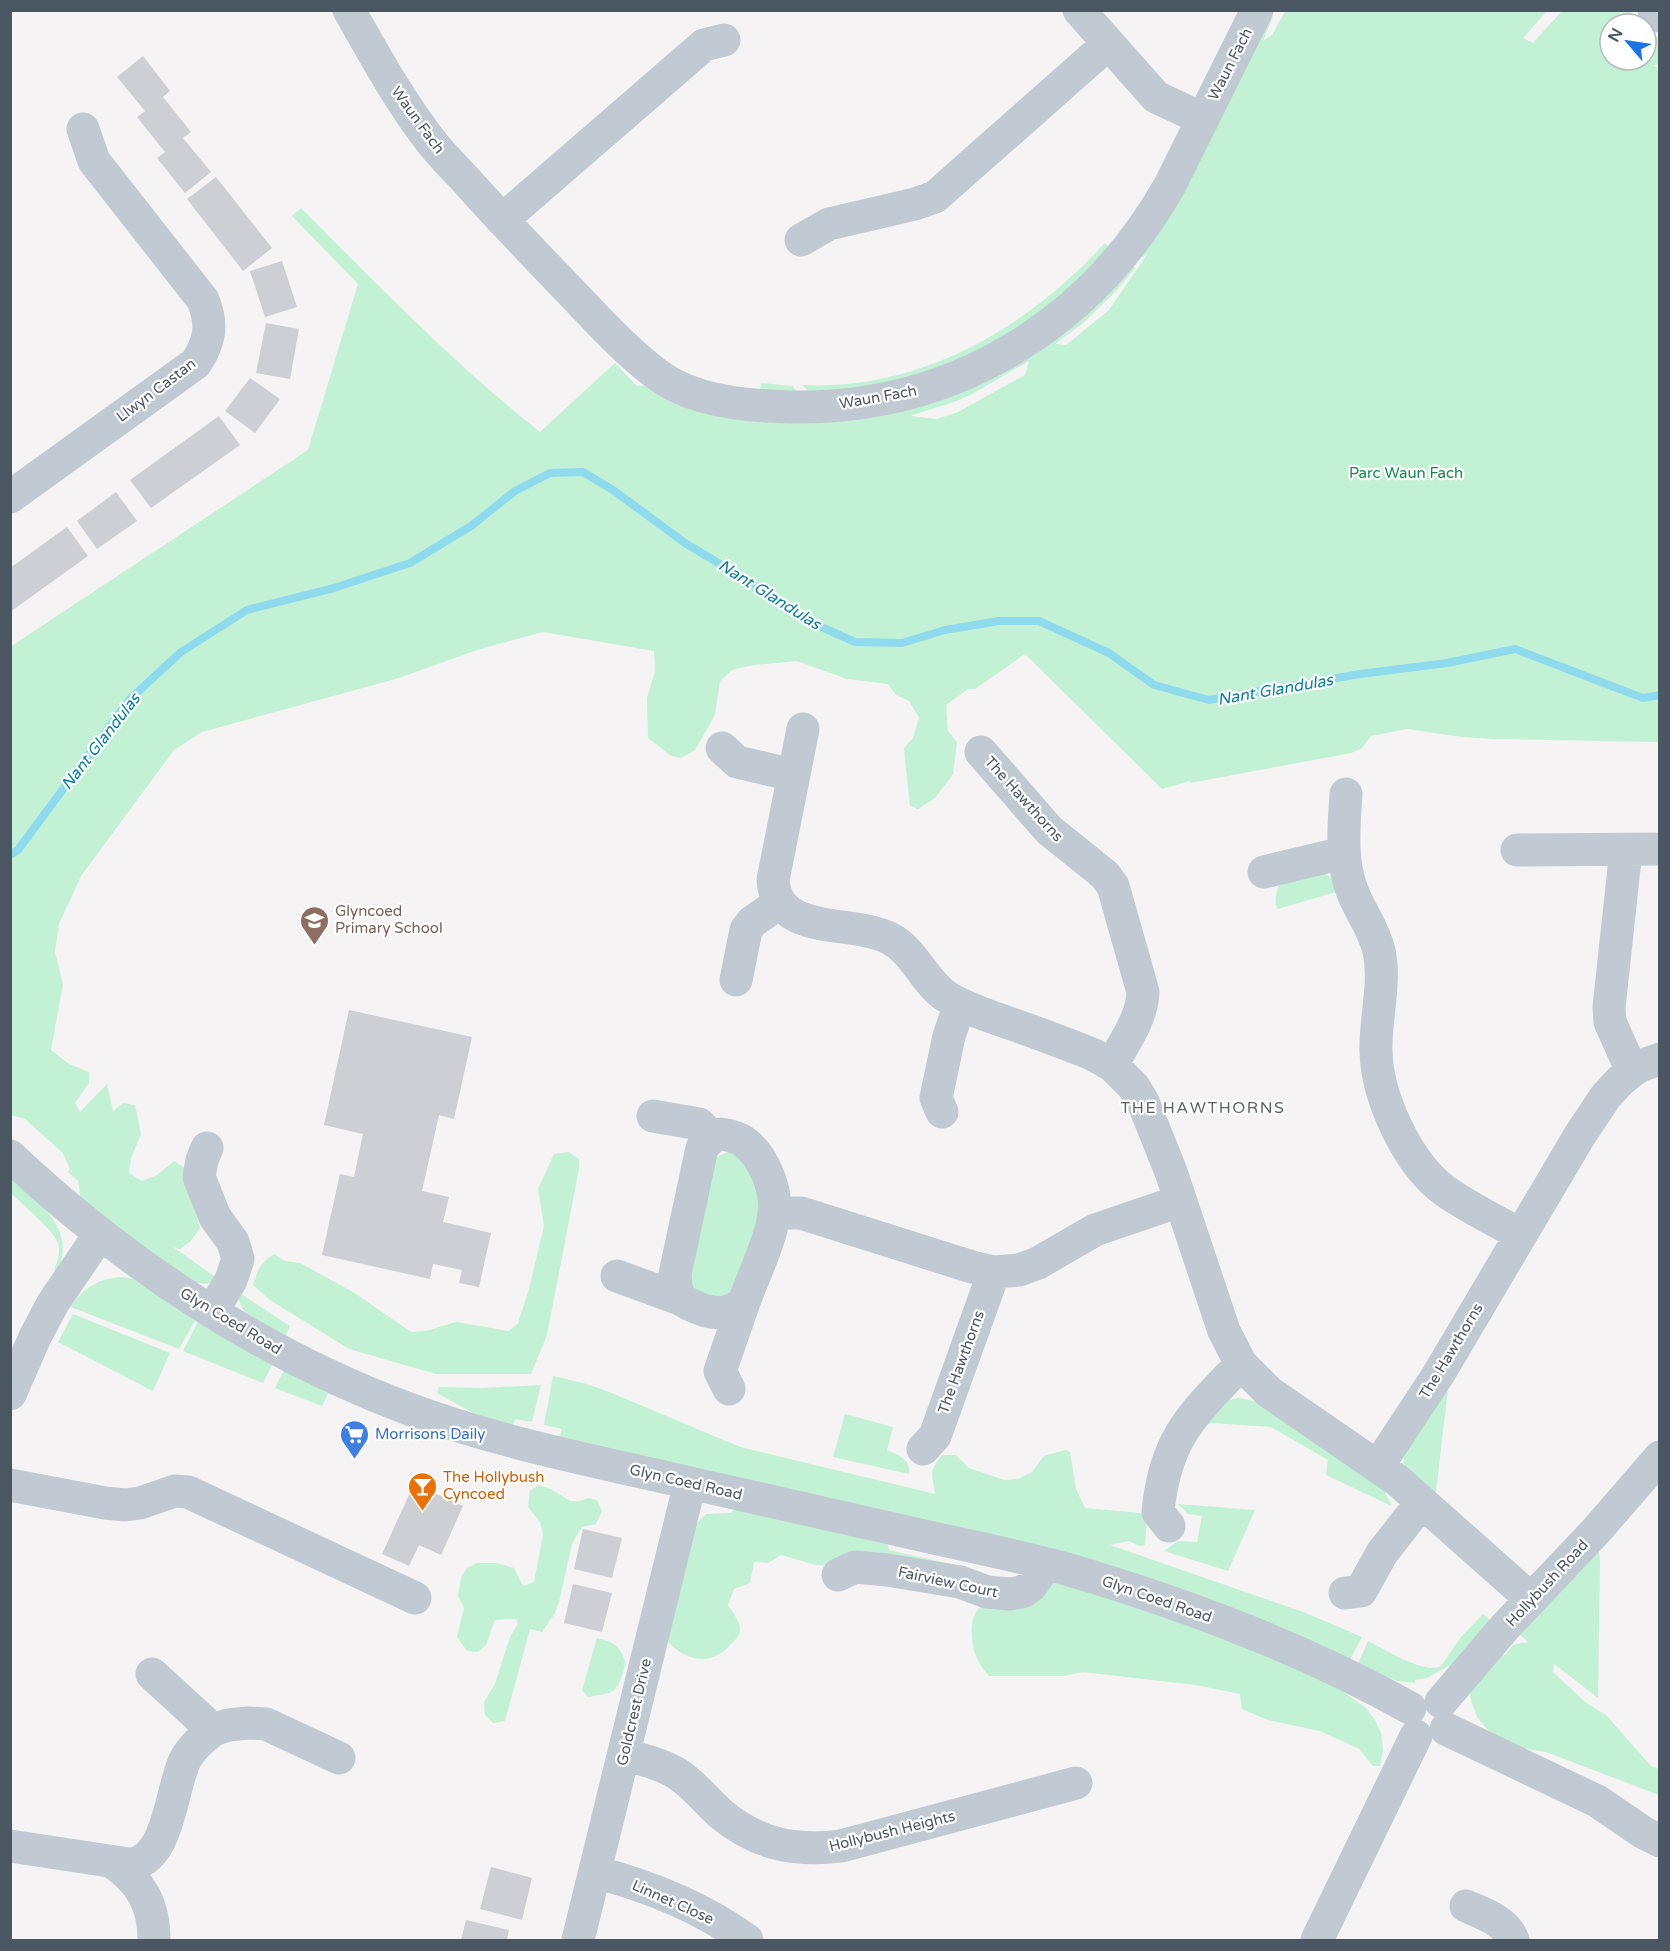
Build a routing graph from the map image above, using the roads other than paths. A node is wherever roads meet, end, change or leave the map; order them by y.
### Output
1 (349, 10) edge
2 (1079, 10) edge
3 (1257, 10) edge
4 (1654, 10) edge
5 (1659, 16) edge
6 (724, 40) dead end
7 (1108, 44) junction
8 (1203, 119) junction
9 (83, 129) dead end
10 (502, 220) junction
11 (801, 240) dead end
12 (10, 497) edge
13 (803, 729) dead end
14 (722, 748) dead end
15 (981, 752) dead end
16 (794, 775) junction
17 (1346, 794) dead end
18 (1659, 849) edge
19 (1517, 850) dead end
20 (1626, 850) junction
21 (1343, 854) junction
22 (1264, 872) dead end
23 (779, 903) junction
24 (735, 980) dead end
25 (960, 1004) junction
26 (1112, 1065) junction
27 (1646, 1065) edge
28 (942, 1112) dead end
29 (653, 1116) dead end
30 (712, 1137) junction
31 (207, 1148) dead end
32 (10, 1156) edge
33 (1180, 1201) junction
34 (775, 1212) junction
35 (100, 1234) junction
36 (1520, 1234) junction
37 (994, 1272) junction
38 (617, 1276) dead end
39 (680, 1299) junction
40 (744, 1302) junction
41 (212, 1312) junction
42 (23, 1330) edge
43 (1241, 1364) junction
44 (729, 1389) dead end
45 (10, 1394) edge
46 (923, 1449) dead end
47 (1658, 1463) edge
48 (1378, 1466) junction
49 (690, 1483) junction
50 (10, 1485) edge
51 (1422, 1502) junction
52 (1169, 1526) dead end
53 (1044, 1563) junction
54 (838, 1575) dead end
55 (1345, 1593) dead end
56 (415, 1599) dead end
57 (1531, 1599) junction
58 (152, 1674) dead end
59 (1428, 1719) junction
60 (213, 1730) junction
61 (624, 1755) junction
62 (339, 1758) dead end
63 (1076, 1783) dead end
64 (1597, 1802) junction
65 (1659, 1817) edge
66 (1659, 1841) edge
67 (10, 1846) edge
68 (112, 1862) junction
69 (595, 1872) junction
70 (1466, 1906) dead end
71 (154, 1941) edge
72 (578, 1941) edge
73 (747, 1941) edge
74 (1317, 1941) edge
75 (1513, 1941) edge

1 - 10 street, Waun Fach
2 - 7 street, Waun Fach
3 - 8 street, Waun Fach
4 - 5 street
6 - 10 street
7 - 8 street, Waun Fach
7 - 11 street
8 - 10 street, Waun Fach
9 - 12 street, Llwyn Castan
13 - 16 street
14 - 16 street
15 - 26 street, The Hawthorns
16 - 23 street
17 - 21 street
18 - 20 street
19 - 20 street
20 - 27 street, The Hawthorns
21 - 22 street
21 - 36 street
23 - 24 street
23 - 25 street
25 - 26 street
25 - 28 street
26 - 33 street
27 - 36 street, The Hawthorns
29 - 30 street
30 - 34 street
30 - 39 street
31 - 41 street
32 - 35 street, Glyn Coed Road
33 - 37 street
33 - 43 street
34 - 37 street
34 - 40 street
35 - 41 street, Glyn Coed Road
35 - 42 street
36 - 48 street, The Hawthorns
37 - 46 street, The Hawthorns
38 - 39 street
39 - 40 street
40 - 44 street
41 - 49 street, Glyn Coed Road
42 - 45 street
43 - 48 street
43 - 52 street
47 - 57 street, Hollybush Road
48 - 51 street
49 - 53 street, Glyn Coed Road
49 - 61 street, Goldcrest Drive
50 - 56 street
51 - 55 street
51 - 57 street
53 - 54 street, Fairview Court
53 - 59 street, Glyn Coed Road
57 - 59 street, Hollybush Road
58 - 60 street
59 - 64 street, Glyn Coed Road
59 - 74 street, Hollybush Road
60 - 62 street
60 - 68 street
61 - 63 street, Hollybush Heights
61 - 69 street, Goldcrest Drive
64 - 65 street, Glyn Coed Road
64 - 66 street, Glyn Coed Road
67 - 68 street
68 - 71 street
69 - 72 street, Goldcrest Drive
69 - 73 street, Linnet Close
70 - 75 street

